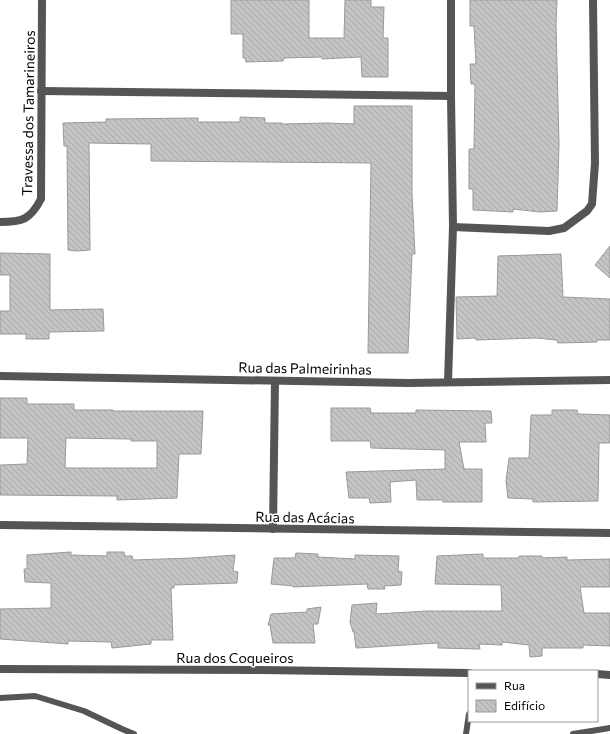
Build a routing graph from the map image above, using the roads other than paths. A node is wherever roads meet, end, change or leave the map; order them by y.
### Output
1 (42, 0) edge
2 (451, 0) edge
3 (593, 0) edge
4 (41, 91) junction
5 (451, 96) junction
6 (0, 222) edge
7 (453, 227) junction
8 (0, 376) edge
9 (610, 380) edge
10 (275, 381) junction
11 (448, 382) junction
12 (0, 525) edge
13 (273, 529) junction
14 (610, 532) edge
15 (0, 669) edge
16 (468, 673) edge
17 (598, 674) edge
18 (610, 675) edge
19 (0, 698) edge
20 (468, 721) edge
21 (610, 728) edge
22 (134, 734) edge
23 (466, 734) edge
24 (573, 734) edge

1 - 4 street, Travessa dos Tamarineiros
2 - 5 street
3 - 7 street
4 - 5 street
4 - 6 street, Travessa dos Tamarineiros
5 - 7 street
7 - 11 street
8 - 10 street, Rua das Palmeirinhas
9 - 11 street, Rua das Palmeirinhas
10 - 11 street, Rua das Palmeirinhas
10 - 13 street
12 - 13 street, Rua das Acácias
13 - 14 street, Rua das Acácias
15 - 16 street, Rua dos Coqueiros
17 - 18 street
19 - 22 lane
20 - 23 lane
21 - 24 lane

